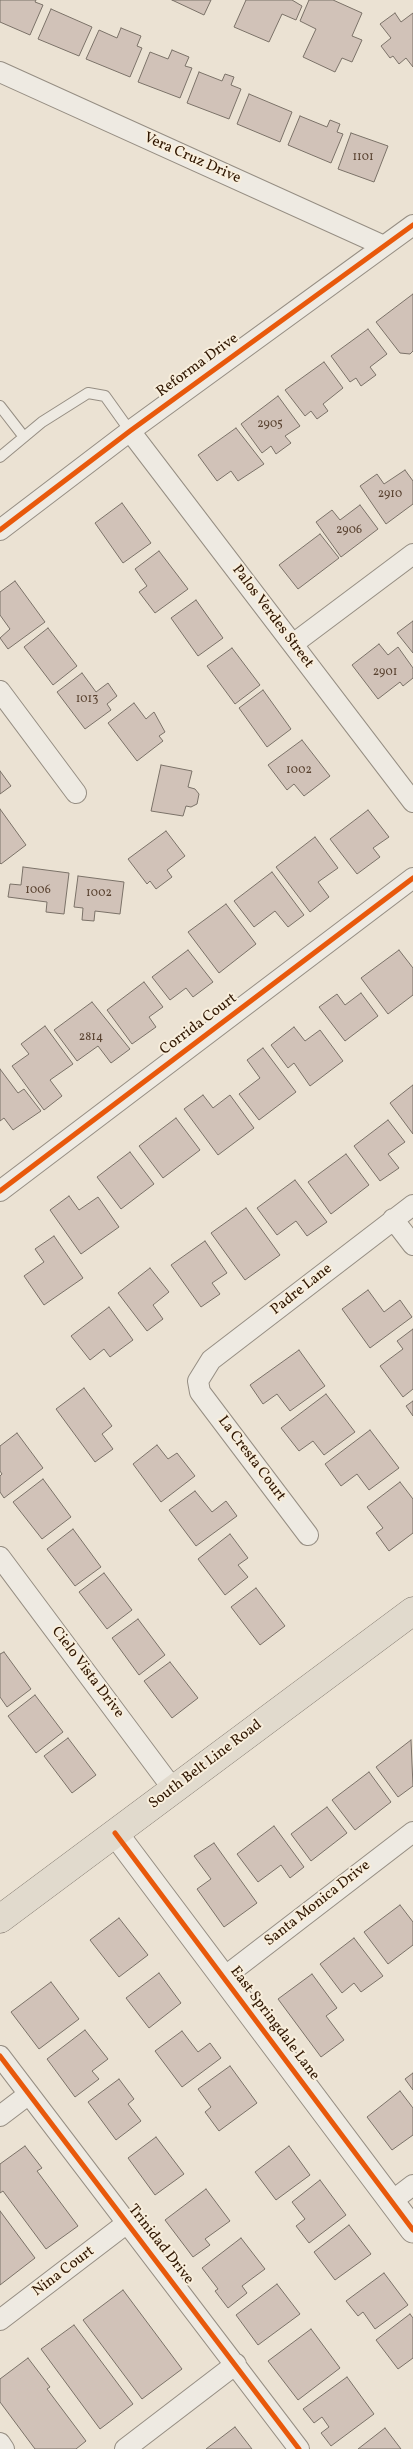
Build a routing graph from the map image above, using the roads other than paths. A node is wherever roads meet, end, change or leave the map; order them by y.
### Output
1 (0, 72) edge
2 (413, 224) edge
3 (384, 246) junction
4 (0, 406) edge
5 (130, 431) junction
6 (24, 437) junction
7 (0, 457) edge
8 (0, 530) edge
9 (413, 554) edge
10 (293, 644) junction
11 (0, 691) edge
12 (76, 793) dead end
13 (413, 802) edge
14 (413, 878) edge
15 (0, 1191) edge
16 (413, 1205) edge
17 (393, 1220) junction
18 (413, 1245) edge
19 (198, 1381) joint
20 (308, 1535) dead end
21 (0, 1557) edge
22 (413, 1611) edge
23 (174, 1789) junction
24 (413, 1832) edge
25 (115, 1833) junction
26 (0, 1919) edge
27 (223, 1978) junction
28 (0, 2056) edge
29 (29, 2094) junction
30 (0, 2116) edge
31 (413, 2185) edge
32 (392, 2201) junction
33 (127, 2223) junction
34 (413, 2230) edge
35 (0, 2320) edge
36 (236, 2364) junction
37 (0, 2444) edge
38 (4, 2449) edge
39 (125, 2449) edge
40 (299, 2449) edge

1 - 3 street, Vera Cruz Drive
2 - 3 street, Reforma Drive
3 - 5 street, Reforma Drive
4 - 6 lane
5 - 6 lane
5 - 8 street, Reforma Drive
5 - 10 street, Palos Verdes Street
6 - 7 lane
9 - 10 street
10 - 13 street, Palos Verdes Street
11 - 12 street
14 - 15 street, Corrida Court
16 - 17 street, Padre Lane
17 - 18 street
17 - 19 street, Padre Lane
19 - 20 street, La Cresta Court
21 - 23 street, Cielo Vista Drive
22 - 23 main road, South Belt Line Road
23 - 25 main road, South Belt Line Road
24 - 27 street, Santa Monica Drive
25 - 26 main road, South Belt Line Road
25 - 27 street, East Springdale Lane
27 - 32 street, East Springdale Lane
28 - 29 street, Trinidad Drive
29 - 30 street
29 - 33 street, Trinidad Drive
31 - 32 street
32 - 34 street, East Springdale Lane
33 - 35 street, Nina Court
33 - 36 street, Trinidad Drive
36 - 39 street
36 - 40 street, Trinidad Drive
37 - 38 street

